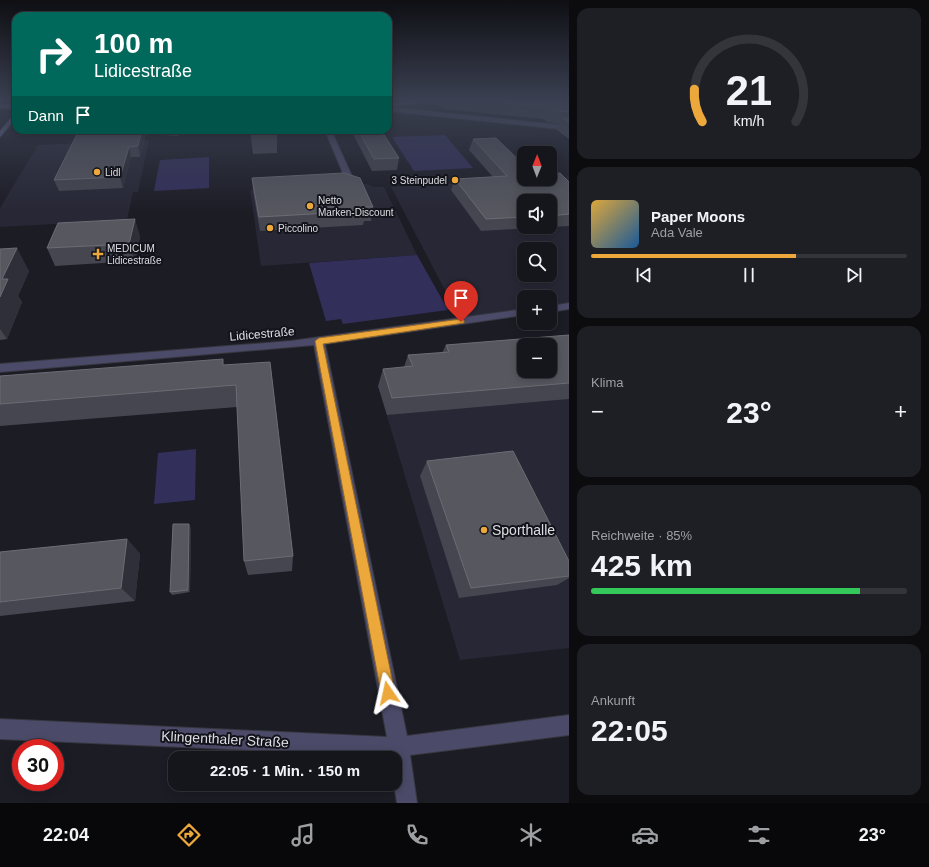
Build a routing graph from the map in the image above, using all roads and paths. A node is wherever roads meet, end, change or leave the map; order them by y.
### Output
1 (331, 137) edge
2 (351, 183) edge
3 (569, 306) edge
4 (557, 308) edge
5 (517, 313) edge
6 (319, 341) junction
7 (0, 368) edge
8 (569, 725) edge
9 (0, 729) edge
10 (399, 747) junction
11 (407, 803) edge

1 - 2 street
3 - 4 street
5 - 6 street, Lidicestraße
6 - 7 street, Lidicestraße
6 - 10 street
8 - 10 street, Klingenthaler Straße
9 - 10 street, Klingenthaler Straße
10 - 11 street

